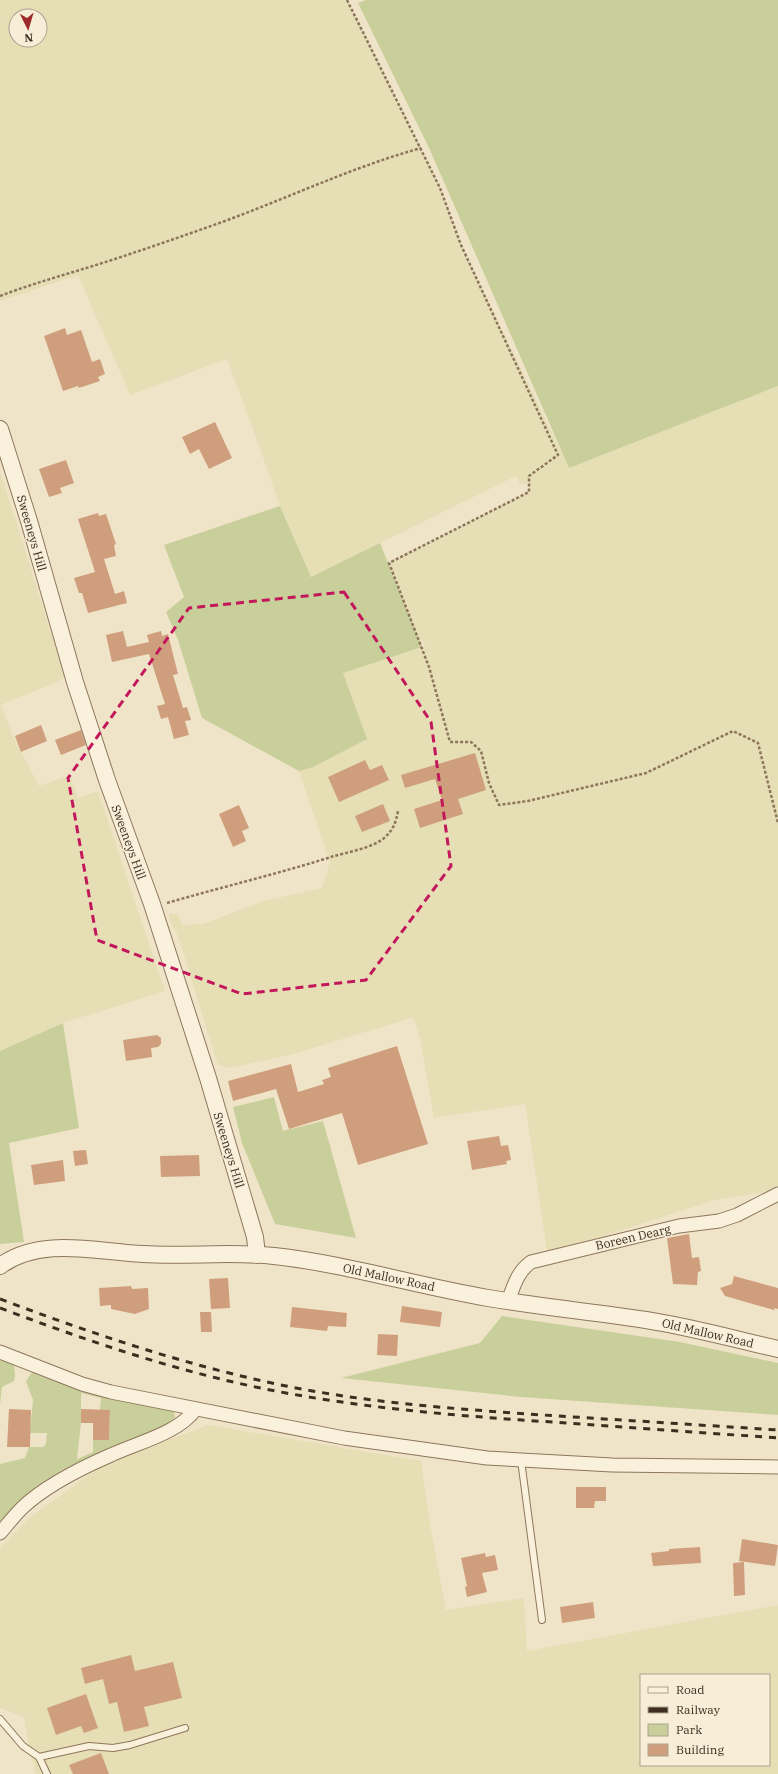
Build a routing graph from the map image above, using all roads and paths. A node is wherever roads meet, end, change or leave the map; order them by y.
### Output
1 (347, 0) edge
2 (421, 148) junction
3 (0, 296) edge
4 (0, 429) edge
5 (398, 811) dead end
6 (778, 823) edge
7 (167, 903) dead end
8 (778, 1194) edge
9 (257, 1255) junction
10 (0, 1266) edge
11 (508, 1301) junction
12 (778, 1349) edge
13 (0, 1352) edge
14 (196, 1409) junction
15 (521, 1460) junction
16 (778, 1467) edge
17 (0, 1533) edge
18 (542, 1620) dead end
19 (0, 1719) edge
20 (185, 1728) dead end
21 (39, 1757) junction
22 (47, 1774) edge

1 - 2 path
2 - 3 path
2 - 6 path
4 - 9 street, Sweeneys Hill
5 - 7 path
8 - 11 street, Boreen Dearg
9 - 10 street, Old Mallow Road
9 - 11 street, Old Mallow Road
11 - 12 street, Old Mallow Road
13 - 14 street
14 - 15 street
14 - 17 street
15 - 16 street
15 - 18 lane
19 - 21 lane
20 - 21 lane
21 - 22 lane

